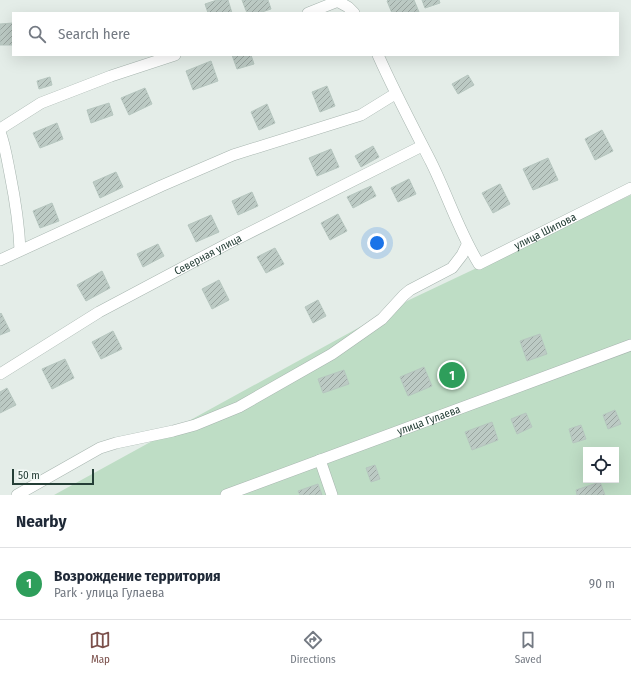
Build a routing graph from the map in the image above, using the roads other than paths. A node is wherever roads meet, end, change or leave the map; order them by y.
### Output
1 (339, 1) edge
2 (311, 12) edge
3 (353, 12) edge
4 (172, 56) edge
5 (378, 56) edge
6 (395, 94) junction
7 (0, 130) edge
8 (422, 146) junction
9 (631, 188) edge
10 (467, 245) junction
11 (20, 250) junction
12 (0, 260) edge
13 (631, 344) edge
14 (0, 374) edge
15 (320, 460) junction
16 (17, 495) edge
17 (226, 495) edge
18 (332, 495) edge

1 - 2 street
1 - 3 street
4 - 7 street
5 - 6 street
6 - 8 street
6 - 11 street
7 - 11 street
8 - 10 street
8 - 14 street, Северная улица
9 - 10 street, улица Шипова
10 - 16 street
11 - 12 street
13 - 15 street, улица Гулаева
15 - 17 street, улица Гулаева
15 - 18 street

